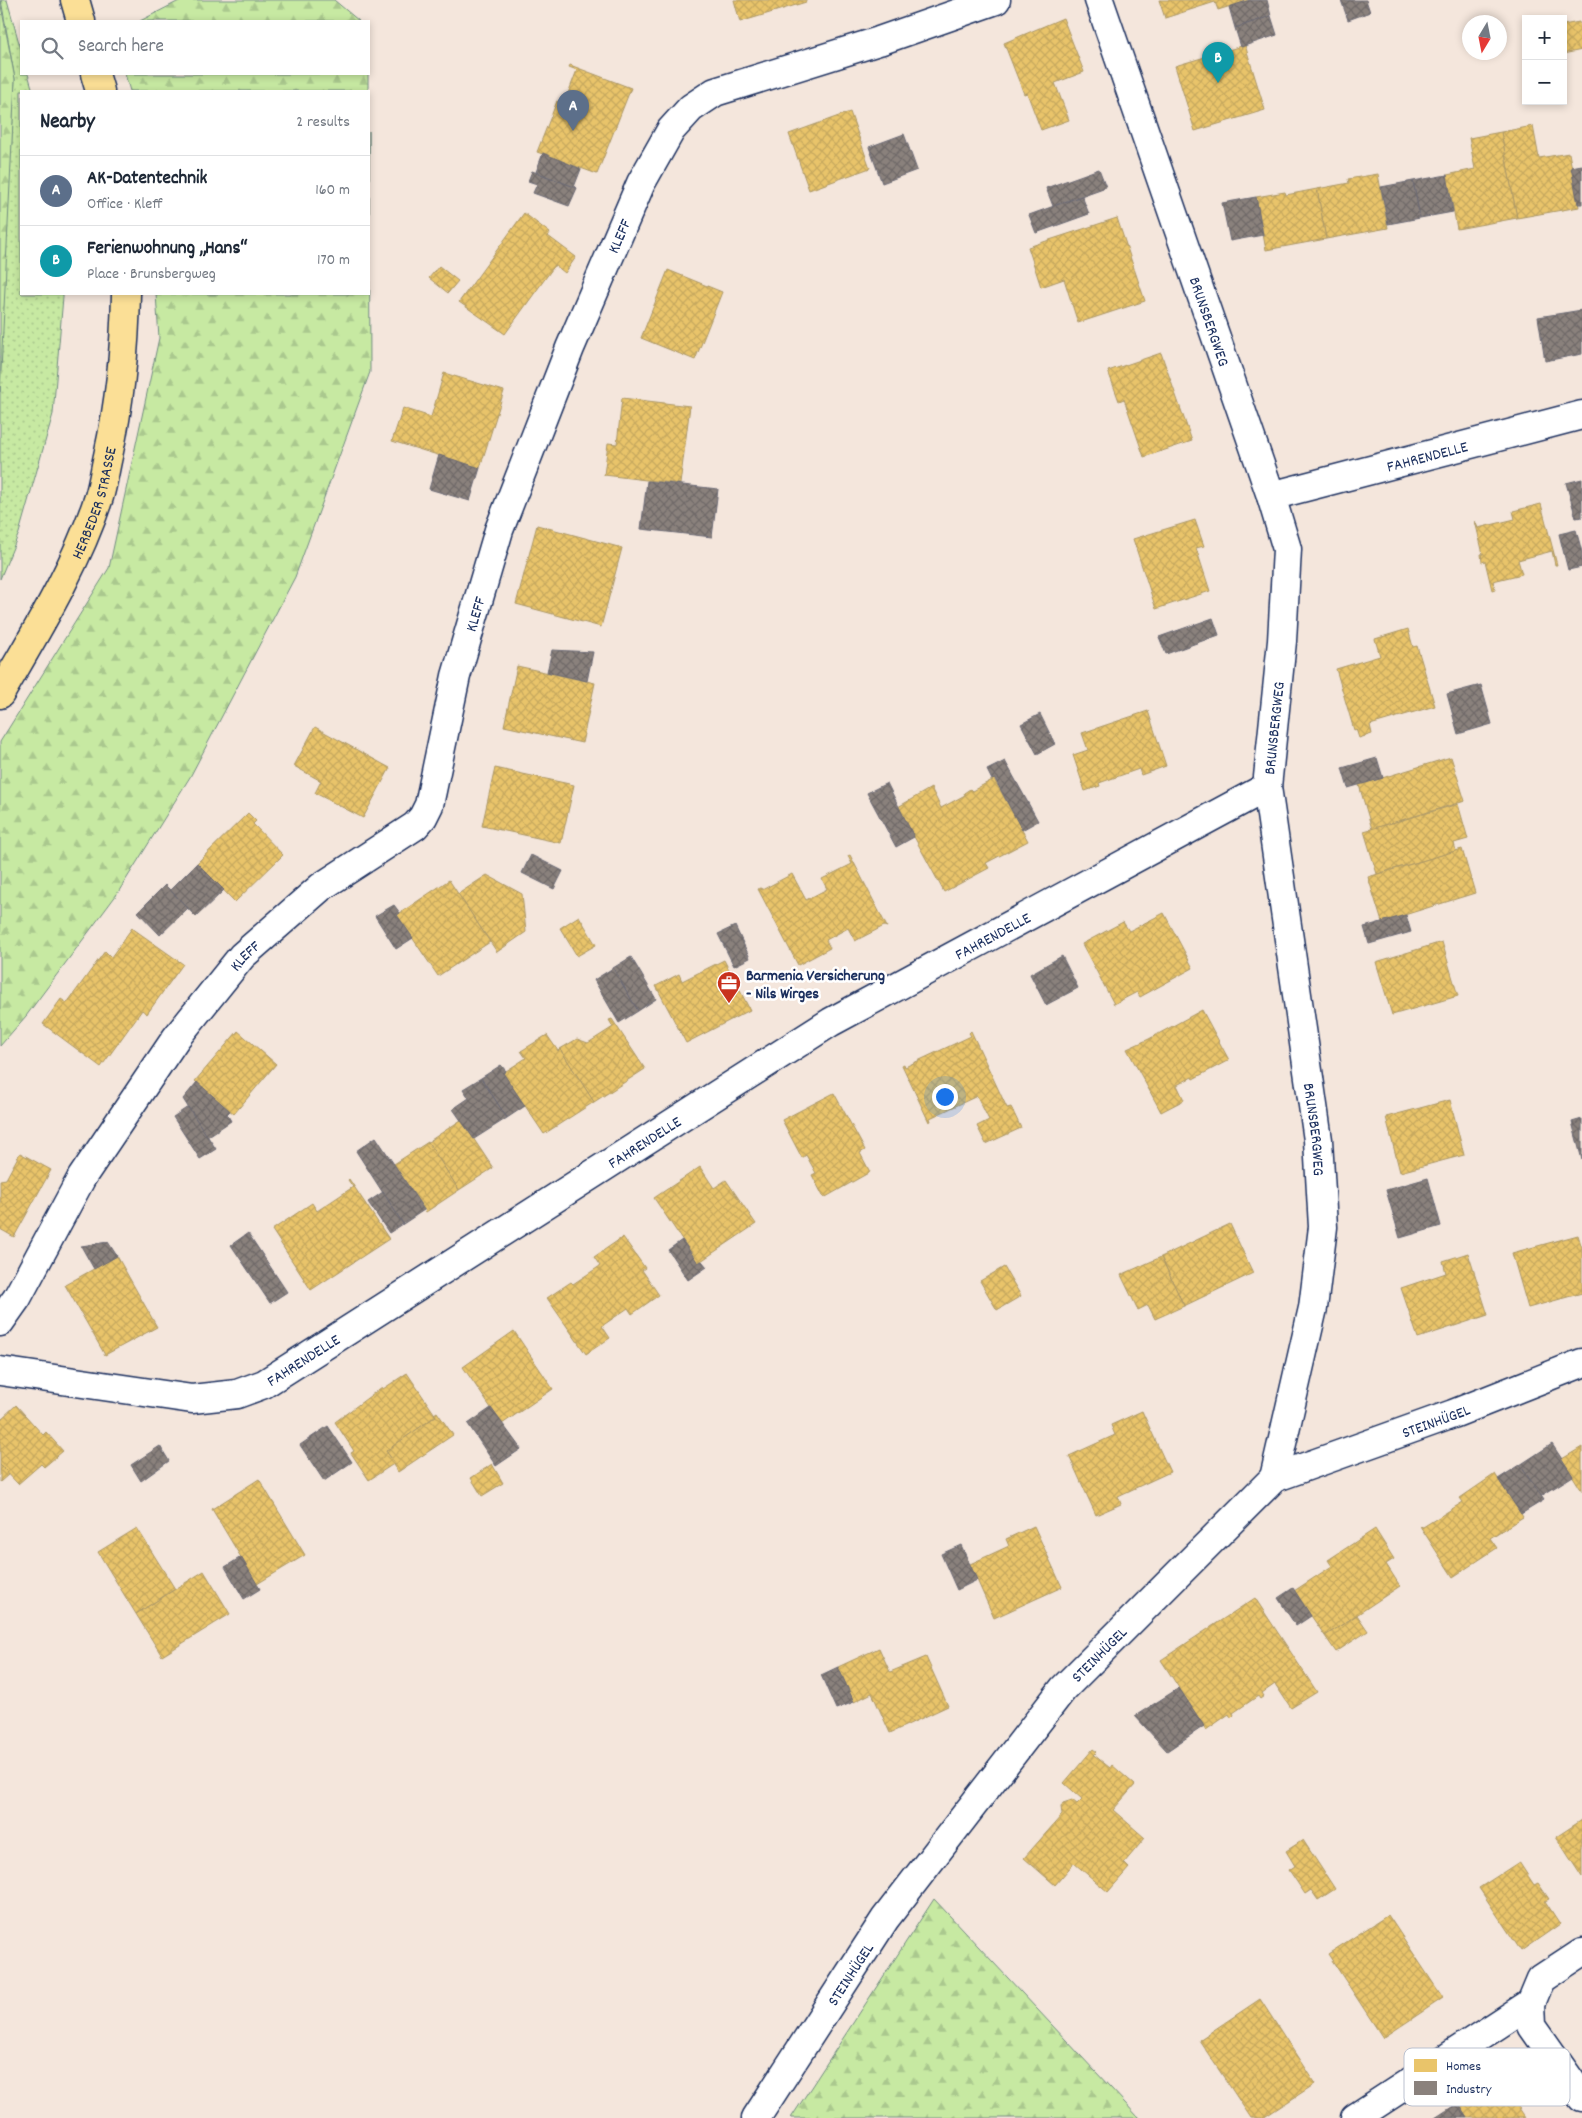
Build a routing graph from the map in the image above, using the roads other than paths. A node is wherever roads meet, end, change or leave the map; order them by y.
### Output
1 (75, 0) edge
2 (996, 0) edge
3 (1099, 0) edge
4 (951, 8) edge
5 (81, 20) edge
6 (95, 75) edge
7 (100, 90) edge
8 (126, 295) edge
9 (1582, 415) edge
10 (1271, 496) junction
11 (0, 694) edge
12 (1267, 787) junction
13 (0, 1322) edge
14 (1582, 1363) edge
15 (0, 1371) edge
16 (1274, 1478) junction
17 (1582, 1952) edge
18 (1531, 2003) junction
19 (1462, 2048) edge
20 (1547, 2048) edge
21 (1570, 2080) edge
22 (1404, 2086) edge
23 (1582, 2097) edge
24 (756, 2118) edge
25 (1355, 2118) edge

1 - 5 main road
2 - 4 street, KLEFF
3 - 10 street, BRUNSBERGWEG
4 - 13 street, KLEFF
6 - 7 main road
8 - 11 main road, HERBEDER STRASSE
9 - 10 street, FAHRENDELLE
10 - 12 street, BRUNSBERGWEG
12 - 15 street, FAHRENDELLE
12 - 16 street, BRUNSBERGWEG
14 - 16 street, STEINHÜGEL
16 - 24 street, STEINHÜGEL
17 - 18 street
18 - 19 street
18 - 20 street
21 - 23 street
22 - 25 street

